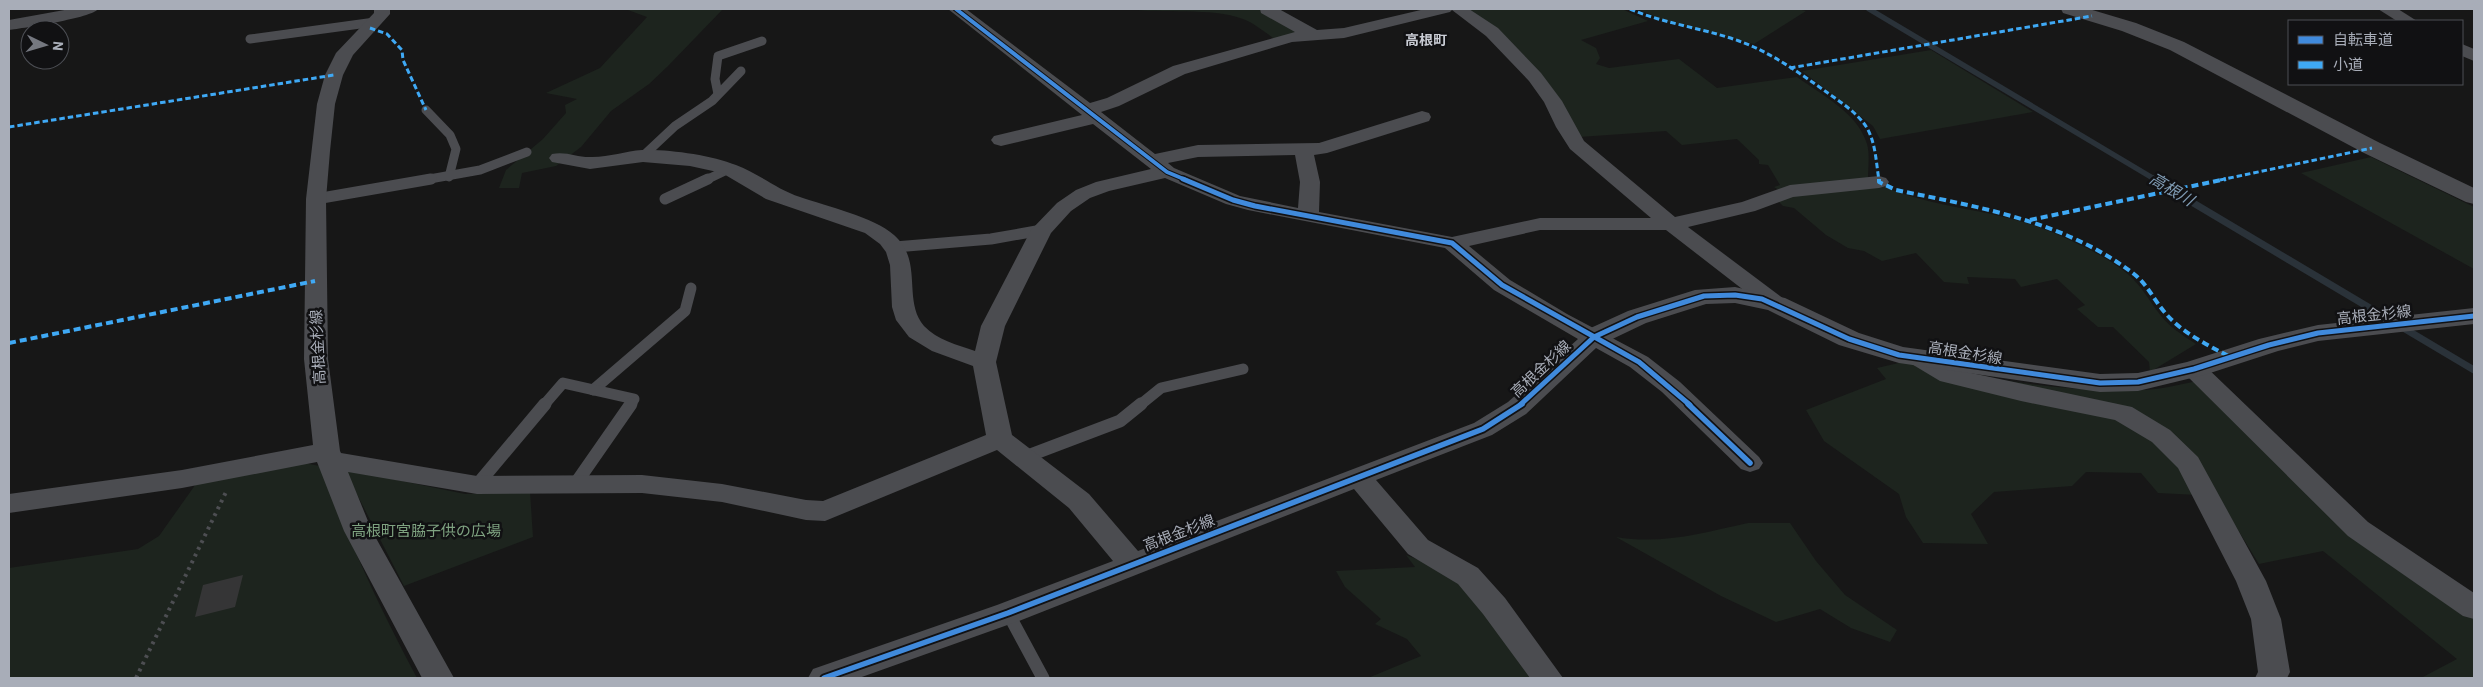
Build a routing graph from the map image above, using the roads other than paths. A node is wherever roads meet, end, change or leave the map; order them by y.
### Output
1 (90, 9) edge
2 (956, 9) edge
3 (1271, 9) edge
4 (1444, 9) edge
5 (1459, 9) edge
6 (2070, 9) edge
7 (2386, 9) edge
8 (385, 13) edge
9 (2407, 20) edge
10 (9, 25) edge
11 (1314, 36) junction
12 (250, 39) dead end
13 (762, 41) dead end
14 (2463, 50) edge
15 (2474, 56) edge
16 (741, 70) dead end
17 (718, 94) junction
18 (426, 110) dead end
19 (1093, 114) junction
20 (1422, 117) dead end
21 (1001, 140) dead end
22 (1304, 151) junction
23 (526, 152) dead end
24 (643, 156) junction
25 (559, 158) dead end
26 (1160, 166) junction
27 (729, 169) junction
28 (449, 177) junction
29 (1878, 182) dead end
30 (2474, 197) edge
31 (316, 199) junction
32 (665, 199) dead end
33 (1308, 217) junction
34 (1670, 224) junction
35 (1042, 230) junction
36 (1452, 243) junction
37 (895, 247) junction
38 (691, 288) dead end
39 (1776, 304) junction
40 (2474, 316) edge
41 (1594, 337) junction
42 (1919, 358) junction
43 (984, 362) junction
44 (1243, 369) dead end
45 (2194, 369) junction
46 (593, 390) junction
47 (1000, 439) junction
48 (328, 456) junction
49 (1025, 457) junction
50 (1750, 463) dead end
51 (1360, 479) junction
52 (576, 483) junction
53 (477, 485) junction
54 (9, 504) edge
55 (1132, 564) junction
56 (2474, 608) edge
57 (1008, 613) junction
58 (438, 678) edge
59 (824, 678) edge
60 (1043, 678) edge
61 (1546, 678) edge
62 (2271, 678) edge

1 - 10 street
2 - 19 street
3 - 11 street
4 - 11 street
5 - 34 street
6 - 30 street
7 - 9 street
8 - 12 lane
8 - 31 street, 高根金杉線
11 - 19 street
13 - 17 lane
14 - 15 street
16 - 17 lane
17 - 24 lane
18 - 28 lane
19 - 21 street
19 - 26 street
20 - 22 street
22 - 26 street
22 - 33 street
23 - 28 lane
24 - 25 street
24 - 27 street
26 - 33 street
26 - 35 street
27 - 32 lane
27 - 37 street
28 - 31 lane
29 - 34 street
31 - 48 street, 高根金杉線
33 - 36 street
34 - 36 street
34 - 39 street
35 - 37 lane
35 - 43 street
36 - 41 street
37 - 43 street
38 - 46 lane
39 - 41 street, 高根金杉線
39 - 42 street, 高根金杉線
40 - 45 street, 高根金杉線
41 - 50 street
41 - 51 street, 高根金杉線
42 - 45 street, 高根金杉線
42 - 62 street
43 - 47 street
44 - 49 lane
45 - 56 street
46 - 52 lane
46 - 53 lane
47 - 49 street
47 - 52 street
48 - 53 street
48 - 54 street
48 - 58 street, 高根金杉線
49 - 55 street
51 - 55 street, 高根金杉線
51 - 61 street
52 - 53 street
55 - 57 street, 高根金杉線
57 - 59 street, 高根金杉線
57 - 60 lane

